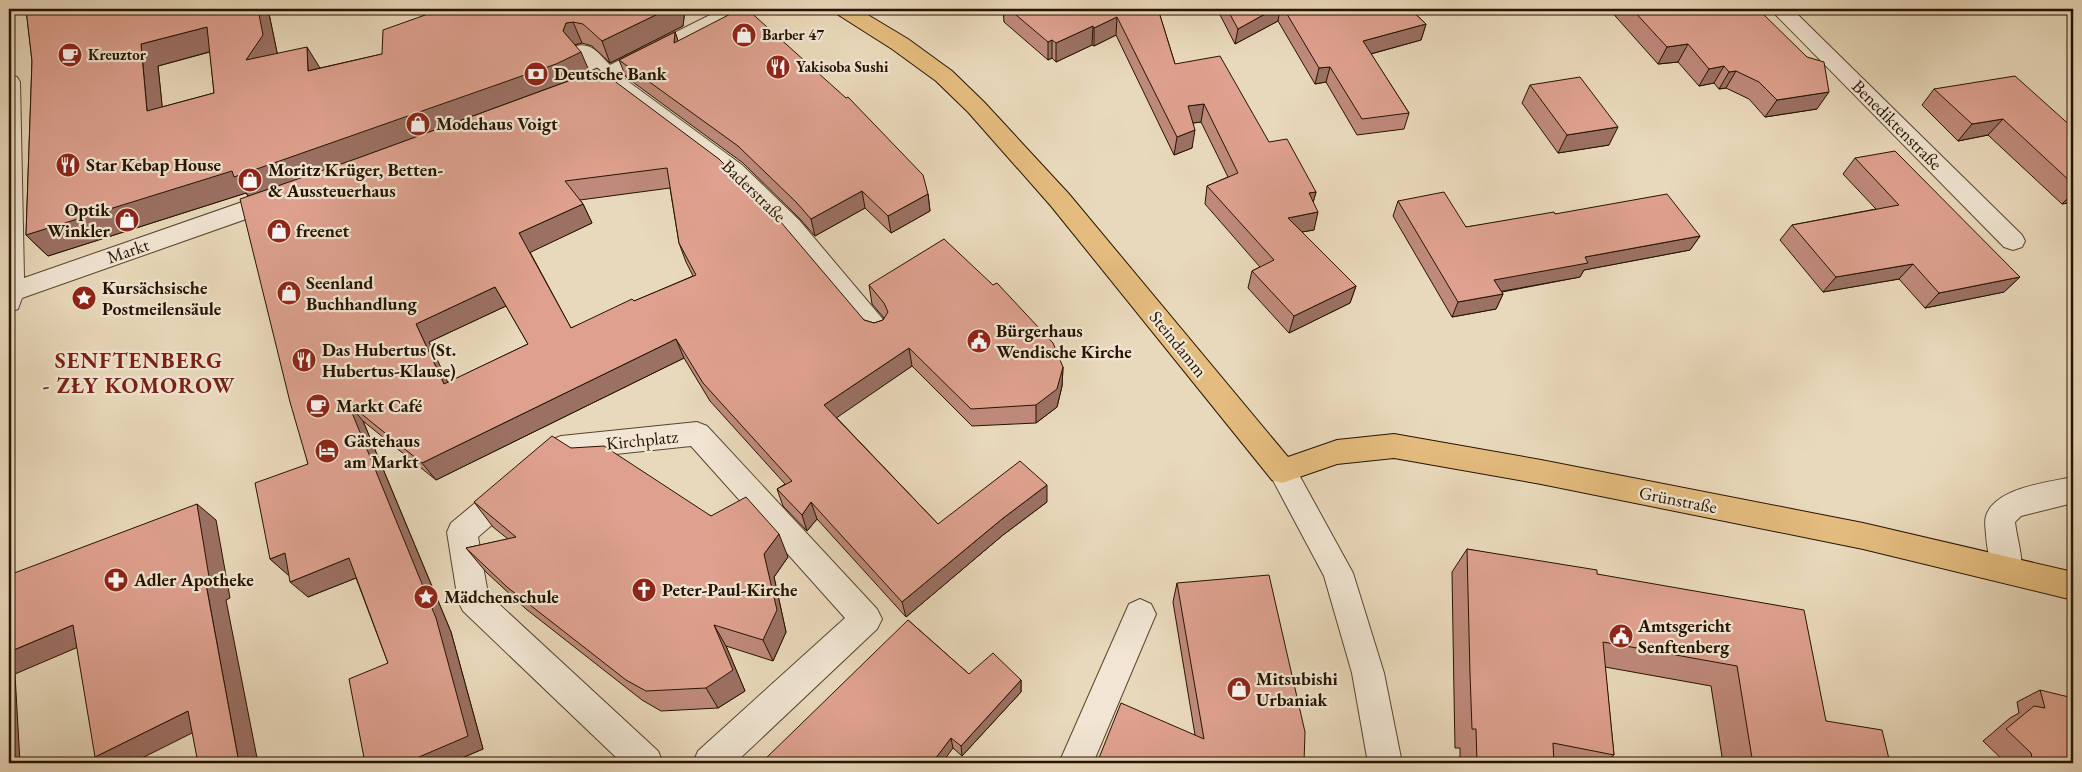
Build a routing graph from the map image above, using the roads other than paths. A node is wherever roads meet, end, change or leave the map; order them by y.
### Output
1 (844, 9) edge
2 (1780, 9) edge
3 (729, 14) edge
4 (588, 55) dead end
5 (9, 82) edge
6 (617, 83) junction
7 (556, 99) edge
8 (300, 191) edge
9 (2014, 241) dead end
10 (10, 296) edge
11 (877, 330) edge
12 (1282, 471) junction
13 (2073, 490) edge
14 (2008, 570) junction
15 (2073, 586) edge
16 (1140, 614) dead end
17 (646, 763) edge
18 (710, 763) edge
19 (1076, 763) edge
20 (1385, 763) edge

1 - 12 main road, Steindamm
2 - 9 street, Benediktenstraße
3 - 6 street
4 - 6 street, Baderstraße
5 - 10 street
6 - 7 street
6 - 11 street, Baderstraße
8 - 10 street, Markt
12 - 14 main road, Grünstraße
12 - 20 street, Steindamm
13 - 14 street
14 - 15 main road, Grünstraße
16 - 19 street
17 - 18 street, Kirchplatz

